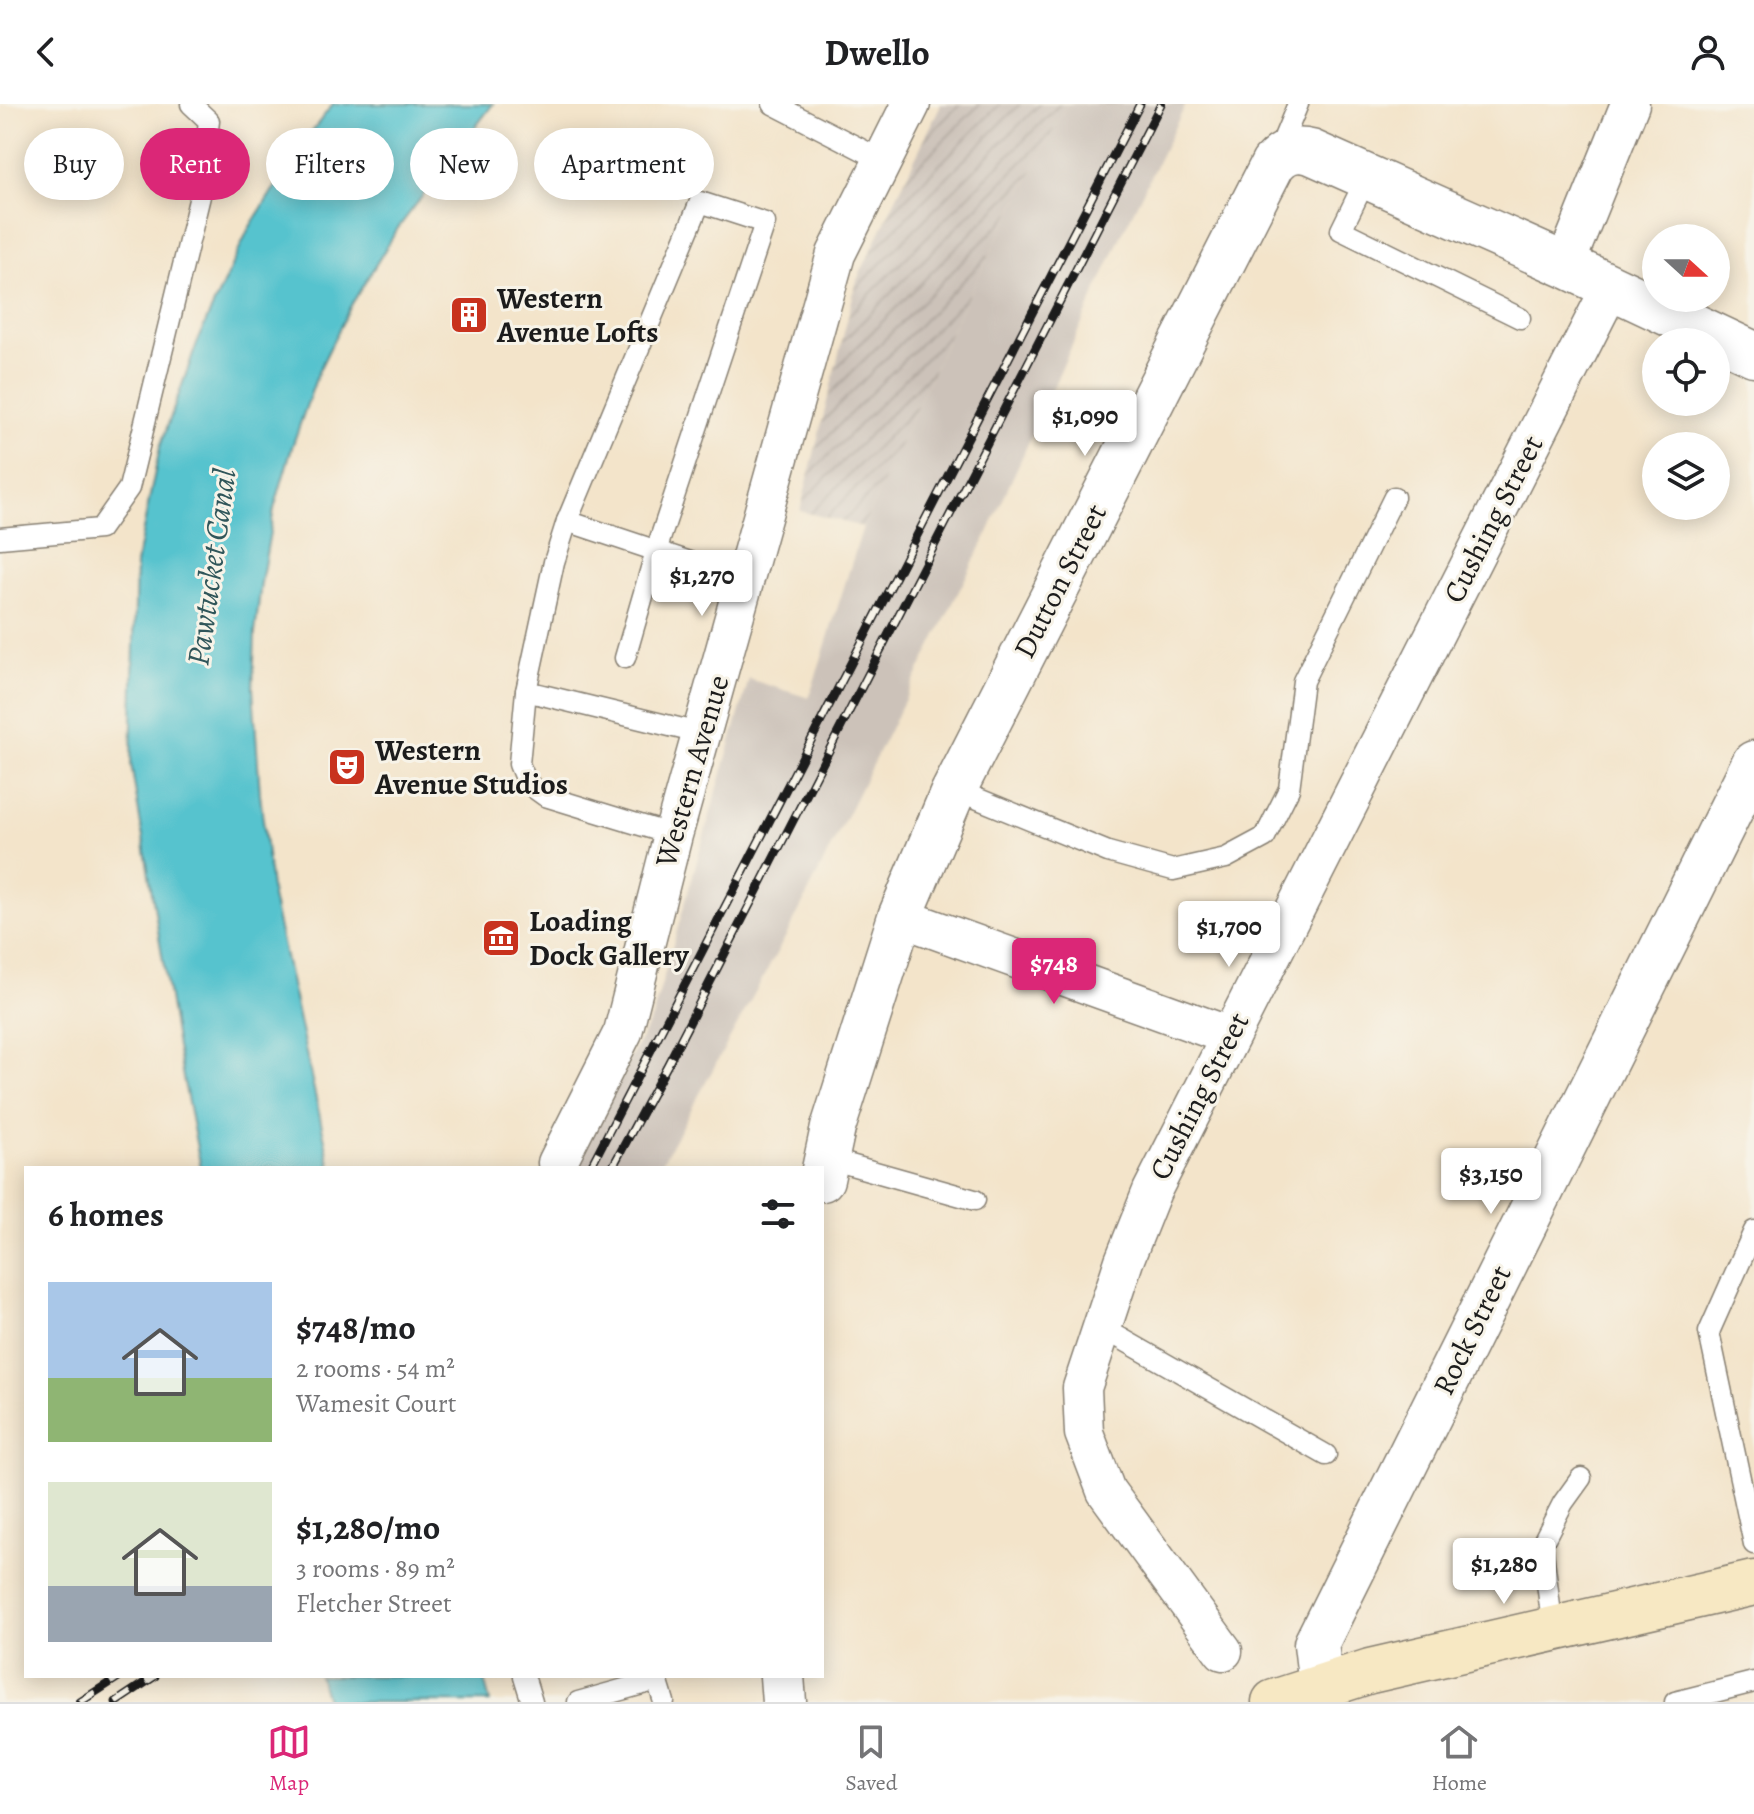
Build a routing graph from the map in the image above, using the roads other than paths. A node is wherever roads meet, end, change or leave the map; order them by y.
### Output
1 (191, 104) edge
2 (773, 104) edge
3 (911, 104) edge
4 (1298, 104) edge
5 (1630, 104) edge
6 (810, 112) edge
7 (882, 160) junction
8 (1273, 164) junction
9 (1367, 177) junction
10 (1565, 265) junction
11 (1611, 287) junction
12 (1520, 318) dead end
13 (1752, 346) edge
14 (1394, 497) dead end
15 (567, 521) junction
16 (0, 538) edge
17 (656, 551) junction
18 (744, 580) junction
19 (625, 658) dead end
20 (526, 691) junction
21 (703, 734) junction
22 (1754, 763) edge
23 (954, 789) junction
24 (673, 835) junction
25 (900, 917) junction
26 (1230, 1036) junction
27 (557, 1163) dead end
28 (824, 1169) edge
29 (975, 1200) dead end
30 (1754, 1231) edge
31 (1101, 1327) junction
32 (1326, 1455) dead end
33 (1581, 1478) dead end
34 (1754, 1544) edge
35 (1754, 1583) edge
36 (1553, 1630) junction
37 (1223, 1651) dead end
38 (525, 1678) edge
39 (657, 1678) edge
40 (782, 1678) edge
41 (1754, 1682) edge
42 (1322, 1694) edge
43 (532, 1702) edge
44 (578, 1702) edge
45 (664, 1702) edge
46 (784, 1702) edge
47 (1274, 1702) edge
48 (1675, 1702) edge

1 - 16 lane
2 - 6 lane
3 - 7 street, Western Avenue
4 - 8 lane
5 - 10 street
6 - 7 lane
7 - 18 street, Western Avenue
8 - 9 street
8 - 23 street, Dutton Street
9 - 10 street
9 - 12 lane
10 - 11 street
11 - 13 street
11 - 26 street, Cushing Street
14 - 23 lane
15 - 17 lane
15 - 17 lane
15 - 20 lane
17 - 18 lane
17 - 19 lane
18 - 21 street, Western Avenue
20 - 21 lane
20 - 24 lane
21 - 24 street, Western Avenue
22 - 42 street, Rock Street
23 - 25 street, Dutton Street
24 - 27 street, Western Avenue
25 - 26 street
25 - 28 street, Dutton Street
26 - 31 street, Cushing Street
28 - 29 lane
30 - 34 lane
31 - 32 lane
31 - 37 street, Cushing Street
33 - 36 lane
35 - 36 main road
36 - 42 main road
38 - 43 lane
39 - 44 lane
39 - 45 lane
40 - 46 street
41 - 48 lane
42 - 47 main road

